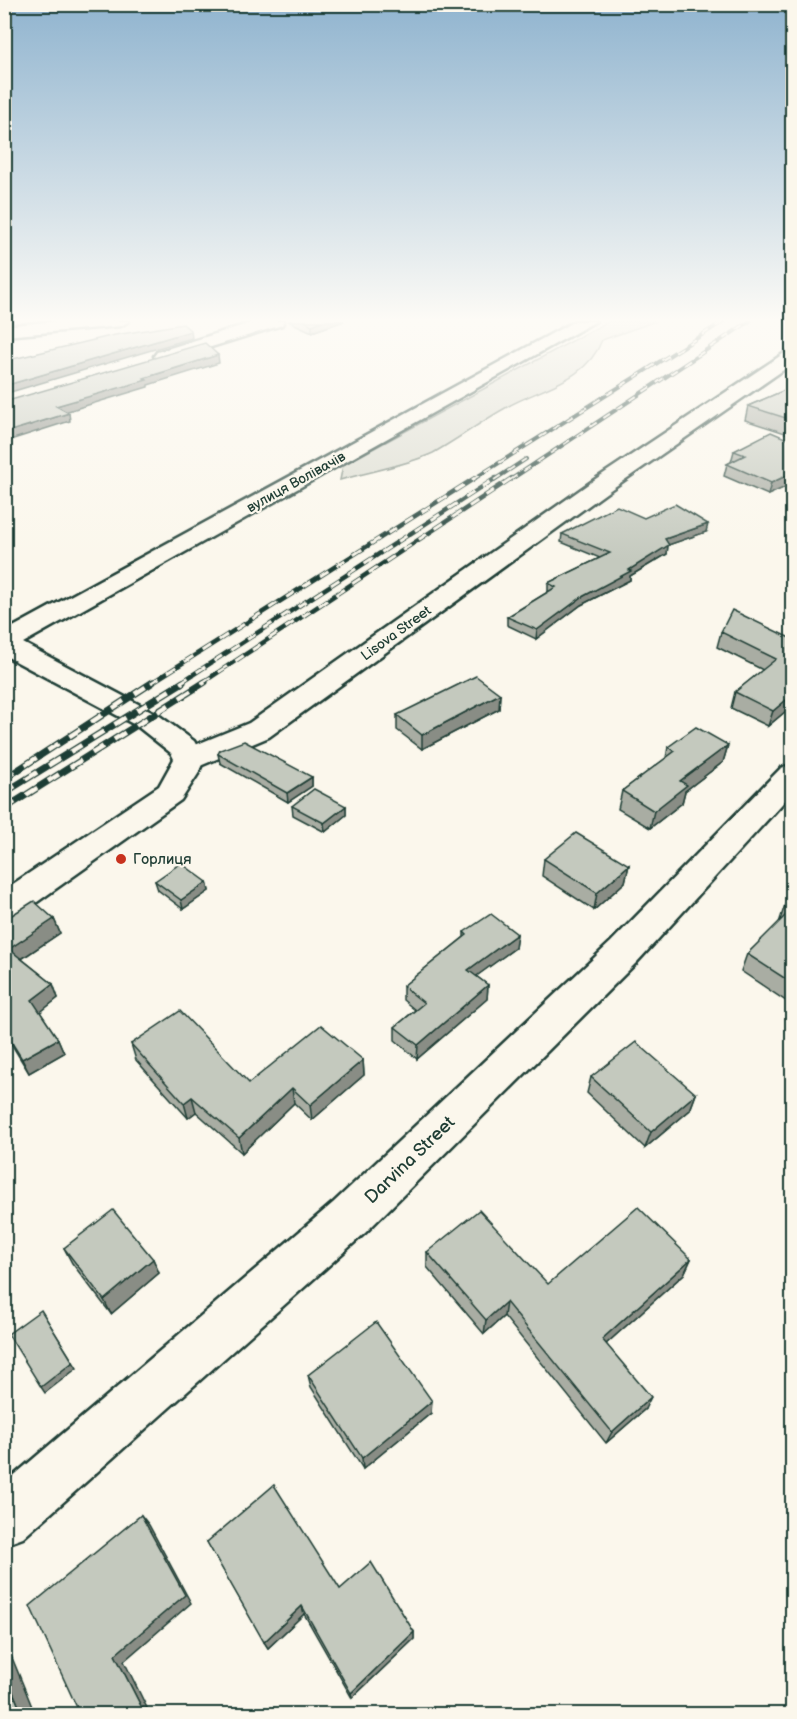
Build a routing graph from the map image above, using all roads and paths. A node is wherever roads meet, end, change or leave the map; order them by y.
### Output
1 (443, 401) edge
2 (725, 401) edge
3 (4, 643) edge
4 (189, 759) junction
5 (792, 776) edge
6 (4, 908) edge
7 (4, 1519) edge

1 - 3 street, вулиця Волівачів
2 - 4 street, Lisova Street
3 - 4 street
4 - 6 street
5 - 7 street, Darvina Street

